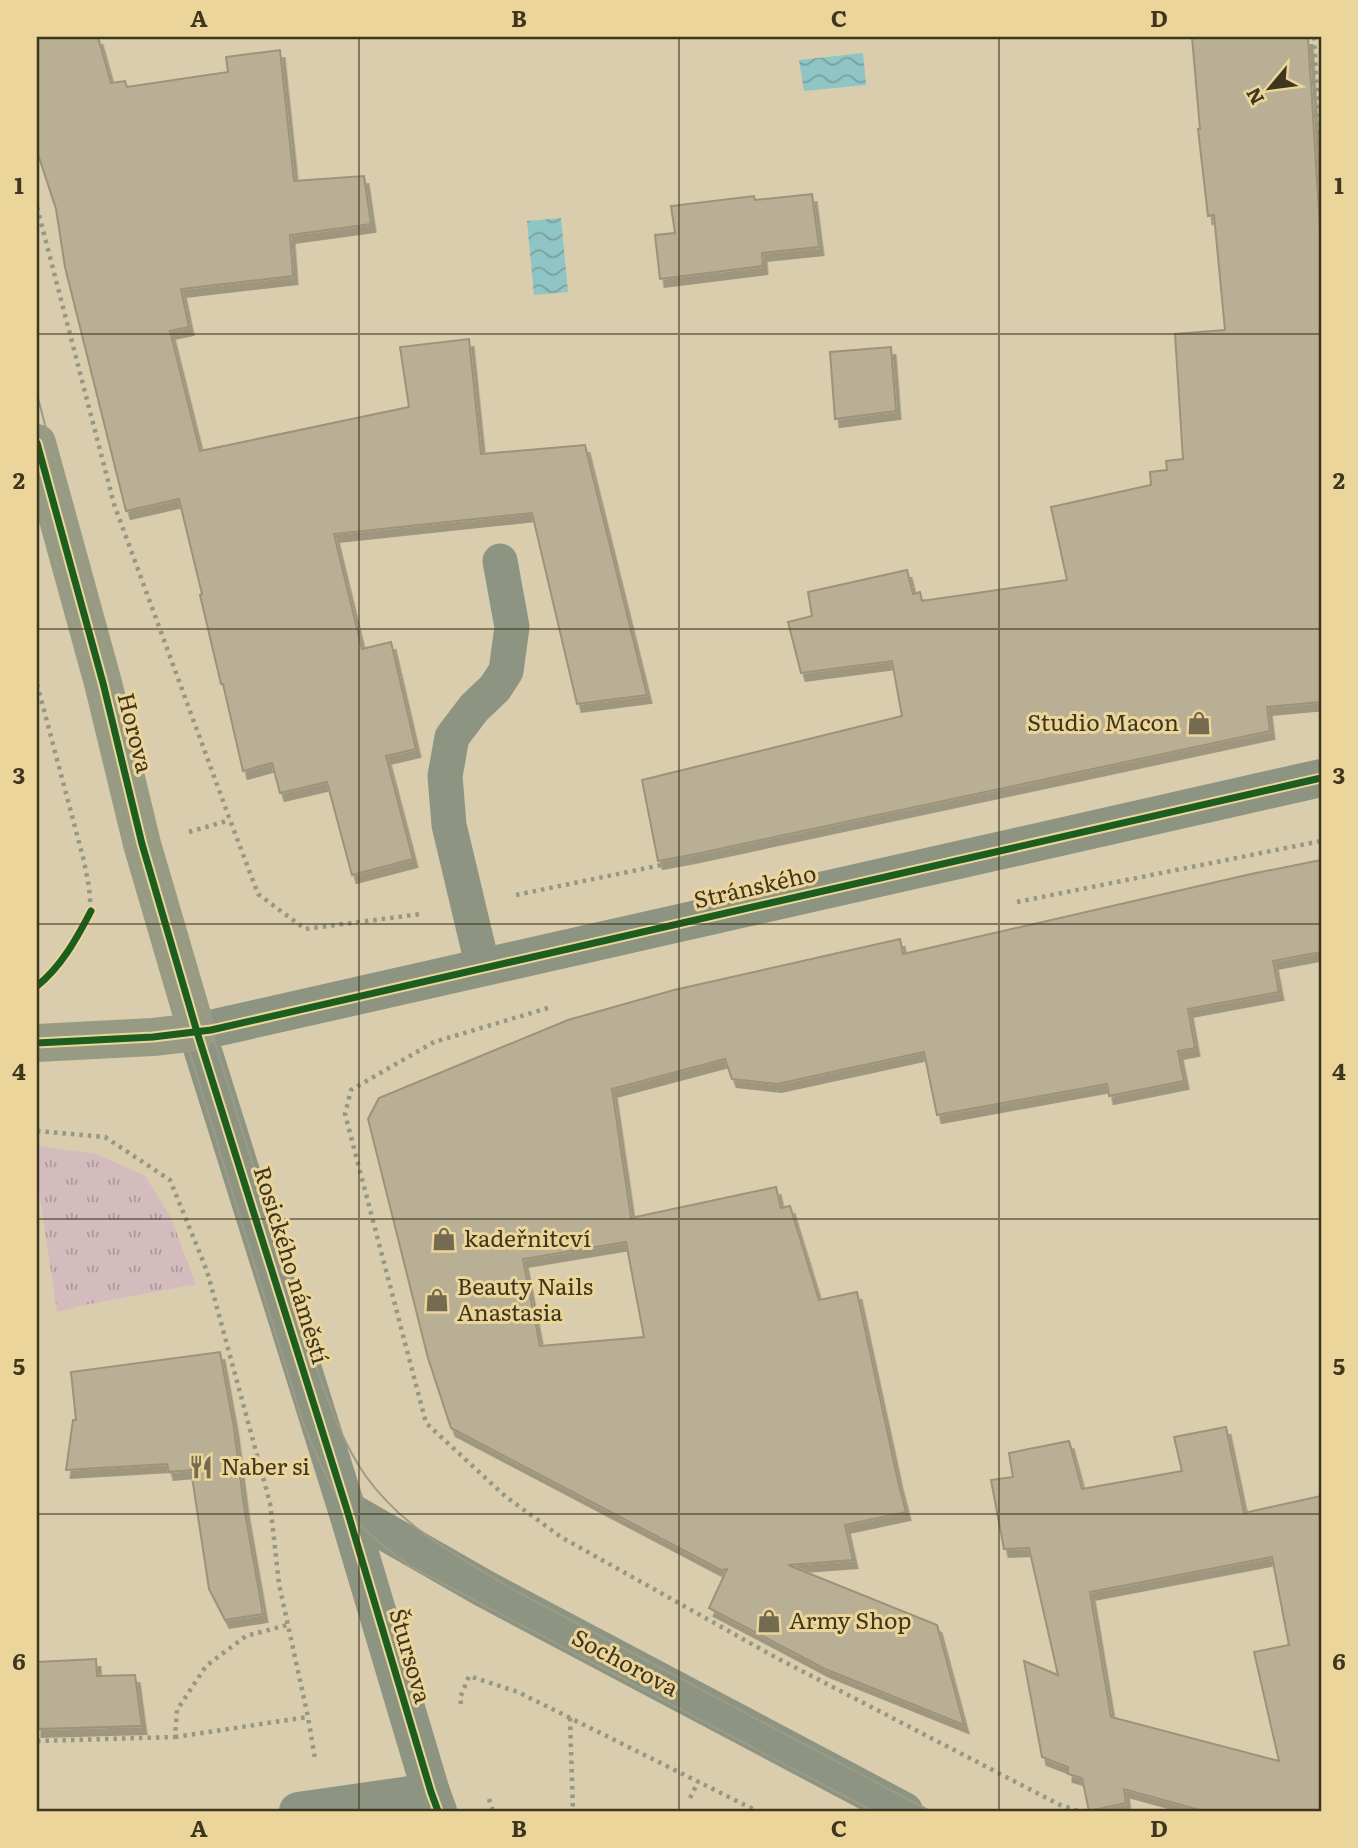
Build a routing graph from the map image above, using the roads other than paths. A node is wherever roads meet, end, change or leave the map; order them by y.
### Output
1 (37, 443) edge
2 (500, 561) dead end
3 (1321, 778) edge
4 (483, 968) junction
5 (197, 1032) junction
6 (37, 1043) edge
7 (347, 1510) junction
8 (434, 1802) edge
9 (311, 1810) edge
10 (904, 1811) edge

1 - 5 street, Horova
2 - 4 lane
3 - 4 street, Stránského
4 - 5 street, Stránského
5 - 6 street
5 - 7 street, Rosického náměstí
7 - 8 street, Štursova
7 - 10 street, Sochorova
8 - 9 street

